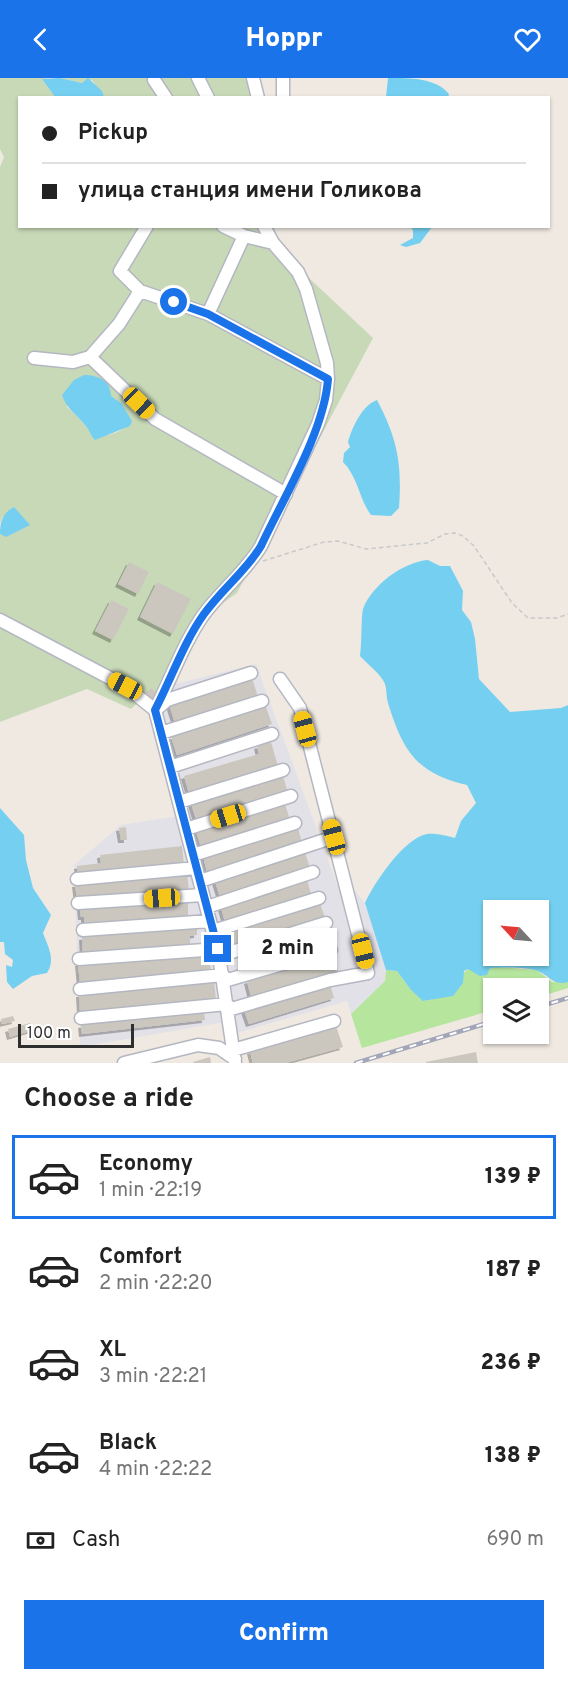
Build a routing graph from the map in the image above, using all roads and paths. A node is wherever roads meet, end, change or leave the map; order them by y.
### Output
1 (198, 78) edge
2 (253, 78) edge
3 (283, 78) edge
4 (154, 80) dead end
5 (165, 96) edge
6 (207, 96) edge
7 (258, 96) edge
8 (283, 96) edge
9 (146, 228) edge
10 (227, 228) edge
11 (265, 228) edge
12 (244, 236) junction
13 (273, 243) junction
14 (140, 291) junction
15 (208, 314) junction
16 (90, 357) junction
17 (34, 358) dead end
18 (328, 379) junction
19 (286, 494) junction
20 (251, 563) junction
21 (568, 614) edge
22 (0, 620) edge
23 (251, 673) dead end
24 (280, 679) dead end
25 (262, 701) dead end
26 (155, 710) junction
27 (161, 733) junction
28 (272, 734) dead end
29 (170, 767) junction
30 (283, 770) dead end
31 (291, 796) dead end
32 (179, 802) junction
33 (295, 823) dead end
34 (186, 828) junction
35 (334, 837) junction
36 (193, 855) junction
37 (196, 868) junction
38 (313, 872) dead end
39 (77, 879) dead end
40 (200, 881) junction
41 (319, 898) dead end
42 (205, 901) junction
43 (78, 903) dead end
44 (326, 923) dead end
45 (212, 926) junction
46 (82, 930) dead end
47 (331, 950) dead end
48 (218, 953) junction
49 (79, 959) dead end
50 (223, 978) junction
51 (80, 989) dead end
52 (227, 1007) junction
53 (81, 1018) dead end
54 (334, 1021) dead end
55 (234, 1057) edge
56 (124, 1063) edge

1 - 6 street
2 - 7 street
3 - 8 street
4 - 5 street
9 - 14 street
10 - 12 street
11 - 13 street
12 - 13 street
12 - 15 street
13 - 18 street
14 - 15 street
14 - 16 street
15 - 18 street
16 - 17 street
16 - 19 street
18 - 19 street
19 - 20 street
20 - 21 path
20 - 26 street
22 - 26 street
23 - 26 street
24 - 35 street
25 - 27 street
26 - 27 street
27 - 29 street
28 - 29 street
29 - 32 street
30 - 32 street
31 - 34 street
32 - 34 street
33 - 36 street
34 - 36 street
35 - 40 street
35 - 52 street
36 - 37 street
37 - 39 street
37 - 40 street
38 - 42 street
40 - 42 street
41 - 45 street
42 - 43 street
42 - 45 street
44 - 48 street
45 - 46 street
45 - 48 street
47 - 50 street
48 - 49 street
48 - 50 street
50 - 51 street
50 - 52 street
52 - 53 street
52 - 55 street
54 - 55 street
55 - 56 street

